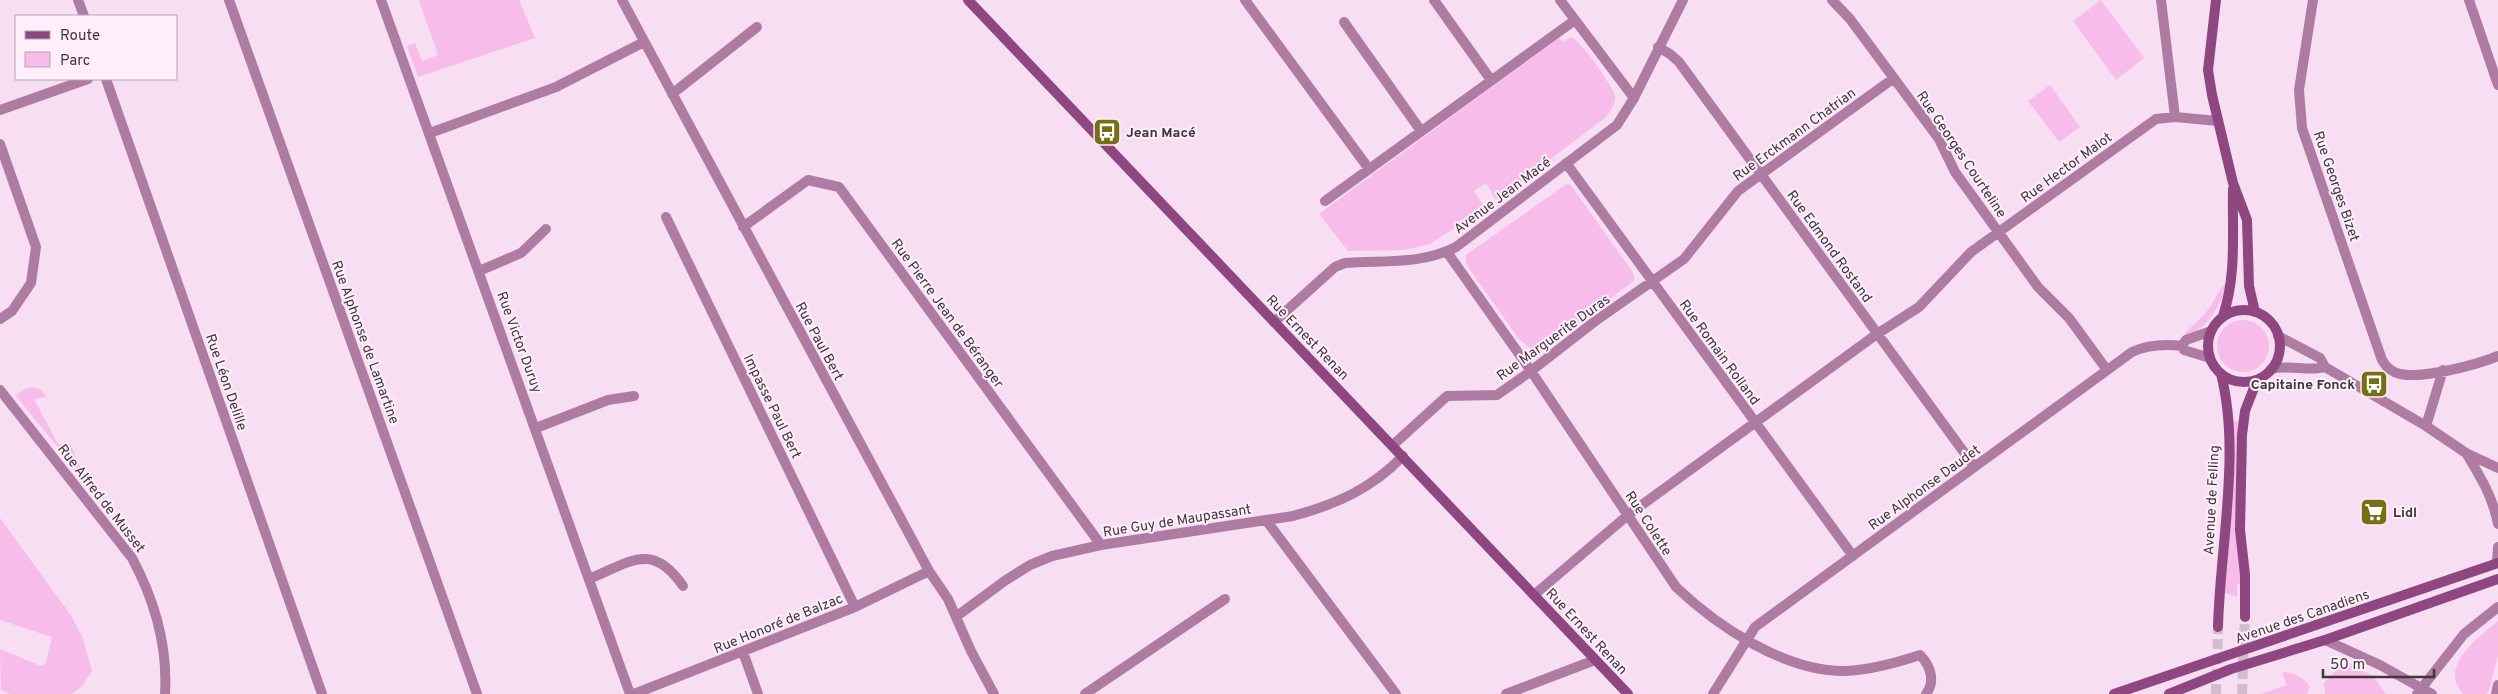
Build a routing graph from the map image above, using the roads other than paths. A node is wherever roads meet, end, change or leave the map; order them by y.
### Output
1 (78, 0) edge
2 (228, 0) edge
3 (381, 0) edge
4 (622, 0) edge
5 (1245, 0) edge
6 (1434, 0) edge
7 (1560, 0) edge
8 (1683, 0) edge
9 (1832, 0) edge
10 (2161, 0) edge
11 (2216, 0) edge
12 (2313, 0) edge
13 (2469, 0) edge
14 (969, 1) edge
15 (84, 15) edge
16 (1575, 20) junction
17 (1344, 22) dead end
18 (756, 27) dead end
19 (644, 42) junction
20 (1658, 47) junction
21 (2495, 65) edge
22 (1894, 78) junction
23 (85, 80) edge
24 (106, 80) edge
25 (1491, 80) junction
26 (2498, 84) edge
27 (672, 94) junction
28 (1634, 98) junction
29 (0, 110) edge
30 (2175, 118) junction
31 (2218, 121) junction
32 (1421, 131) junction
33 (430, 133) junction
34 (0, 144) edge
35 (1566, 163) junction
36 (1369, 169) junction
37 (1761, 175) junction
38 (2233, 183) junction
39 (1325, 201) dead end
40 (666, 217) dead end
41 (743, 227) junction
42 (546, 229) dead end
43 (1998, 232) junction
44 (1446, 252) junction
45 (479, 271) junction
46 (1653, 282) junction
47 (2255, 312) junction
48 (2223, 316) junction
49 (0, 319) edge
50 (1274, 322) junction
51 (2210, 331) junction
52 (1877, 334) junction
53 (2278, 336) junction
54 (2182, 346) junction
55 (2498, 356) edge
56 (2210, 358) junction
57 (2325, 367) junction
58 (2271, 369) junction
59 (2107, 370) junction
60 (2442, 370) junction
61 (1531, 371) junction
62 (2221, 374) junction
63 (2257, 380) junction
64 (0, 390) edge
65 (634, 396) dead end
66 (1755, 423) junction
67 (2426, 426) junction
68 (536, 428) junction
69 (1393, 445) junction
70 (2466, 453) junction
71 (1403, 456) junction
72 (1974, 466) junction
73 (2498, 468) edge
74 (1628, 515) junction
75 (1266, 520) junction
76 (2498, 524) edge
77 (1101, 545) junction
78 (2498, 547) edge
79 (1853, 556) junction
80 (2498, 563) edge
81 (928, 571) junction
82 (589, 579) junction
83 (2498, 580) edge
84 (683, 586) dead end
85 (1534, 595) junction
86 (1225, 599) dead end
87 (855, 607) junction
88 (2498, 607) edge
89 (957, 616) junction
90 (2245, 617) tunnel mouth
91 (2218, 627) tunnel mouth
92 (1746, 640) junction
93 (2325, 640) junction
94 (743, 652) junction
95 (1595, 660) junction
96 (2498, 685) edge
97 (2419, 691) edge
98 (166, 694) edge
99 (322, 694) edge
100 (477, 694) edge
101 (630, 694) edge
102 (634, 694) edge
103 (758, 694) edge
104 (994, 694) edge
105 (1085, 694) edge
106 (1396, 694) edge
107 (1506, 694) edge
108 (1628, 694) edge
109 (1713, 694) edge
110 (1926, 694) edge
111 (2114, 694) edge
112 (2169, 694) edge
113 (2432, 694) edge
114 (2496, 694) edge

1 - 15 street
2 - 100 street, Rue Alphonse de Lamartine
3 - 33 street, Rue Victor Duruy
4 - 19 street, Rue Paul Bert
5 - 36 street
6 - 25 street
7 - 16 street
8 - 20 street, Avenue Jean Macé
9 - 22 street, Rue Georges Courteline
10 - 30 street
11 - 31 street
12 - 60 street, Rue Georges Bizet
13 - 21 street
14 - 50 street, Rue Ernest Renan
16 - 25 street
16 - 28 street
17 - 32 street
18 - 27 street
19 - 27 street, Rue Paul Bert
19 - 33 street
20 - 28 street, Avenue Jean Macé
20 - 37 street, Rue Edmond Rostand
21 - 26 street
22 - 37 street, Rue Erckmann Chatrian
22 - 43 street, Rue Georges Courteline
23 - 29 street
24 - 99 street, Rue Léon Delille
25 - 32 street
27 - 41 street, Rue Paul Bert
28 - 35 street, Avenue Jean Macé
30 - 31 street, Rue Hector Malot
30 - 43 street, Rue Hector Malot
31 - 38 street
32 - 36 street
33 - 45 street, Rue Victor Duruy
34 - 49 street
35 - 44 street, Avenue Jean Macé
35 - 46 street, Rue Romain Rolland
36 - 39 street
37 - 46 street, Rue Erckmann Chatrian
37 - 52 street, Rue Edmond Rostand
38 - 47 street
38 - 48 street
40 - 87 street, Impasse Paul Bert
41 - 77 street, Rue Pierre Jean de Béranger
41 - 81 street, Rue Paul Bert
42 - 45 street
43 - 52 street, Rue Hector Malot
43 - 59 street, Rue Georges Courteline
44 - 50 street, Avenue Jean Macé
44 - 61 street, Rue Colette
45 - 68 street, Rue Victor Duruy
46 - 61 street, Rue Marguerite Duras
46 - 66 street, Rue Romain Rolland
47 - 48 street
47 - 53 street
48 - 51 street
50 - 69 street, Rue Ernest Renan
51 - 54 street
51 - 56 street
52 - 66 street, Rue Hector Malot
52 - 72 street, Rue Edmond Rostand
53 - 57 street
53 - 58 street
54 - 56 street, Rue Alphonse Daudet
54 - 59 street, Rue Alphonse Daudet
55 - 60 street
56 - 62 street
57 - 58 street
57 - 67 street
58 - 63 street
59 - 72 street, Rue Alphonse Daudet
60 - 67 street
61 - 69 street, Rue Marguerite Duras
61 - 74 street, Rue Colette
62 - 63 street
62 - 91 street, Avenue de Felling
63 - 90 street, Avenue de Felling
64 - 98 street, Rue Alfred de Musset
65 - 68 street
66 - 74 street, Rue Hector Malot
66 - 79 street, Rue Romain Rolland
67 - 70 street
68 - 82 street, Rue Victor Duruy
69 - 71 street, Rue Ernest Renan
70 - 73 street
70 - 76 street
71 - 75 street, Rue Guy de Maupassant
71 - 85 street, Rue Ernest Renan
72 - 79 street, Rue Alphonse Daudet
74 - 85 street, Rue Hector Malot
74 - 92 street, Rue Colette
75 - 77 street, Rue Guy de Maupassant
75 - 106 street
77 - 89 street, Rue Guy de Maupassant
78 - 80 street
79 - 92 street, Rue Alphonse Daudet
80 - 111 street, Avenue des Canadiens
81 - 87 street, Rue Honoré de Balzac
81 - 89 street, Rue Paul Bert
82 - 84 street
82 - 101 street, Rue Victor Duruy
83 - 93 street, Avenue des Canadiens
85 - 95 street, Rue Ernest Renan
86 - 105 street
87 - 94 street, Rue Honoré de Balzac
88 - 97 street
89 - 104 street, Rue Paul Bert
92 - 109 street, Rue Alphonse Daudet
92 - 110 street, Rue Colette
93 - 97 street
93 - 112 street, Avenue des Canadiens
94 - 102 street, Rue Honoré de Balzac
94 - 103 street
95 - 107 street
95 - 108 street, Rue Ernest Renan
96 - 114 street
97 - 113 street

